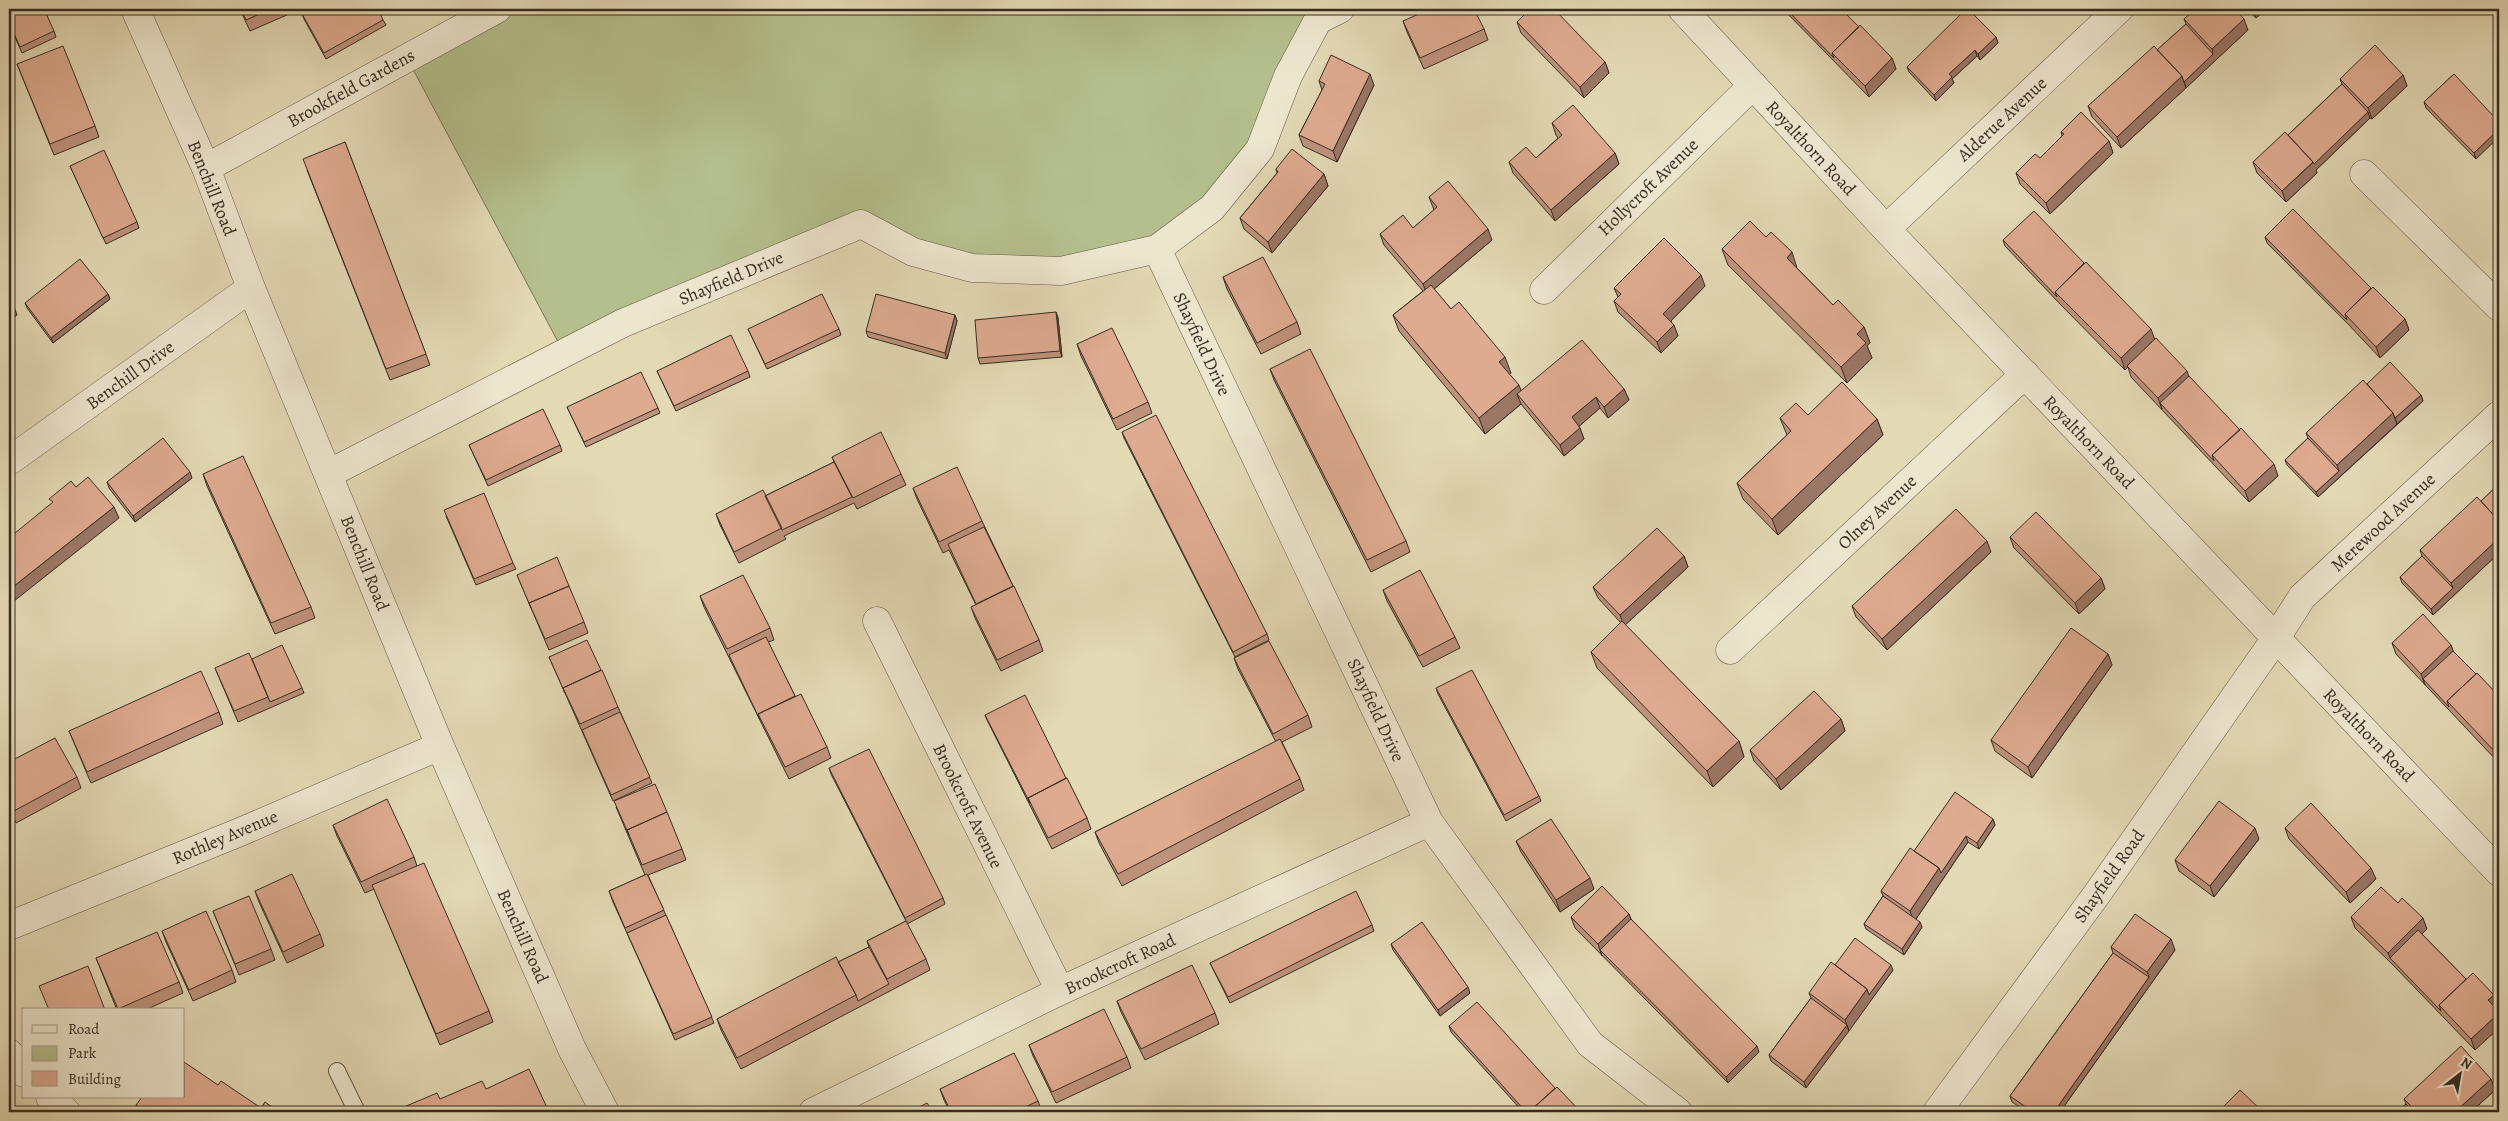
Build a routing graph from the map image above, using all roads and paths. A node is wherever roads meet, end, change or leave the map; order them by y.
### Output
1 (135, 9) edge
2 (497, 9) edge
3 (1340, 9) edge
4 (1682, 9) edge
5 (2119, 9) edge
6 (1753, 85) junction
7 (206, 168) junction
8 (2364, 174) dead end
9 (1886, 229) junction
10 (1157, 249) junction
11 (251, 288) junction
12 (1544, 290) dead end
13 (2499, 306) edge
14 (2025, 374) junction
15 (2499, 415) edge
16 (9, 461) edge
17 (328, 474) junction
18 (877, 621) dead end
19 (2276, 638) junction
20 (1730, 650) dead end
21 (440, 746) junction
22 (1429, 822) junction
23 (2499, 872) edge
24 (9, 926) edge
25 (1060, 991) junction
26 (9, 1052) edge
27 (22, 1071) edge
28 (337, 1071) dead end
29 (51, 1098) edge
30 (66, 1112) edge
31 (357, 1112) edge
32 (606, 1112) edge
33 (814, 1112) edge
34 (1678, 1112) edge
35 (1937, 1112) edge

1 - 7 street, Benchill Road
2 - 7 street, Brookfield Gardens
3 - 10 street, Shayfield Drive
4 - 6 street, Royalthorn Road
5 - 9 street, Alderue Avenue
6 - 9 street, Royalthorn Road
6 - 12 street, Hollycroft Avenue
7 - 11 street, Benchill Road
8 - 13 street
9 - 14 street, Royalthorn Road
10 - 17 street, Shayfield Drive
10 - 22 street, Shayfield Drive
11 - 16 street, Benchill Drive
11 - 17 street, Benchill Road
14 - 19 street, Royalthorn Road
14 - 20 street, Olney Avenue
15 - 19 street, Merewood Avenue
17 - 21 street, Benchill Road
18 - 25 street, Brookcroft Avenue
19 - 23 street, Royalthorn Road
19 - 35 street, Shayfield Road
21 - 24 street, Rothley Avenue
21 - 32 street, Benchill Road
22 - 25 street, Brookcroft Road
22 - 34 street, Shayfield Drive
25 - 33 street, Brookcroft Road
26 - 27 street
28 - 31 lane
29 - 30 street

